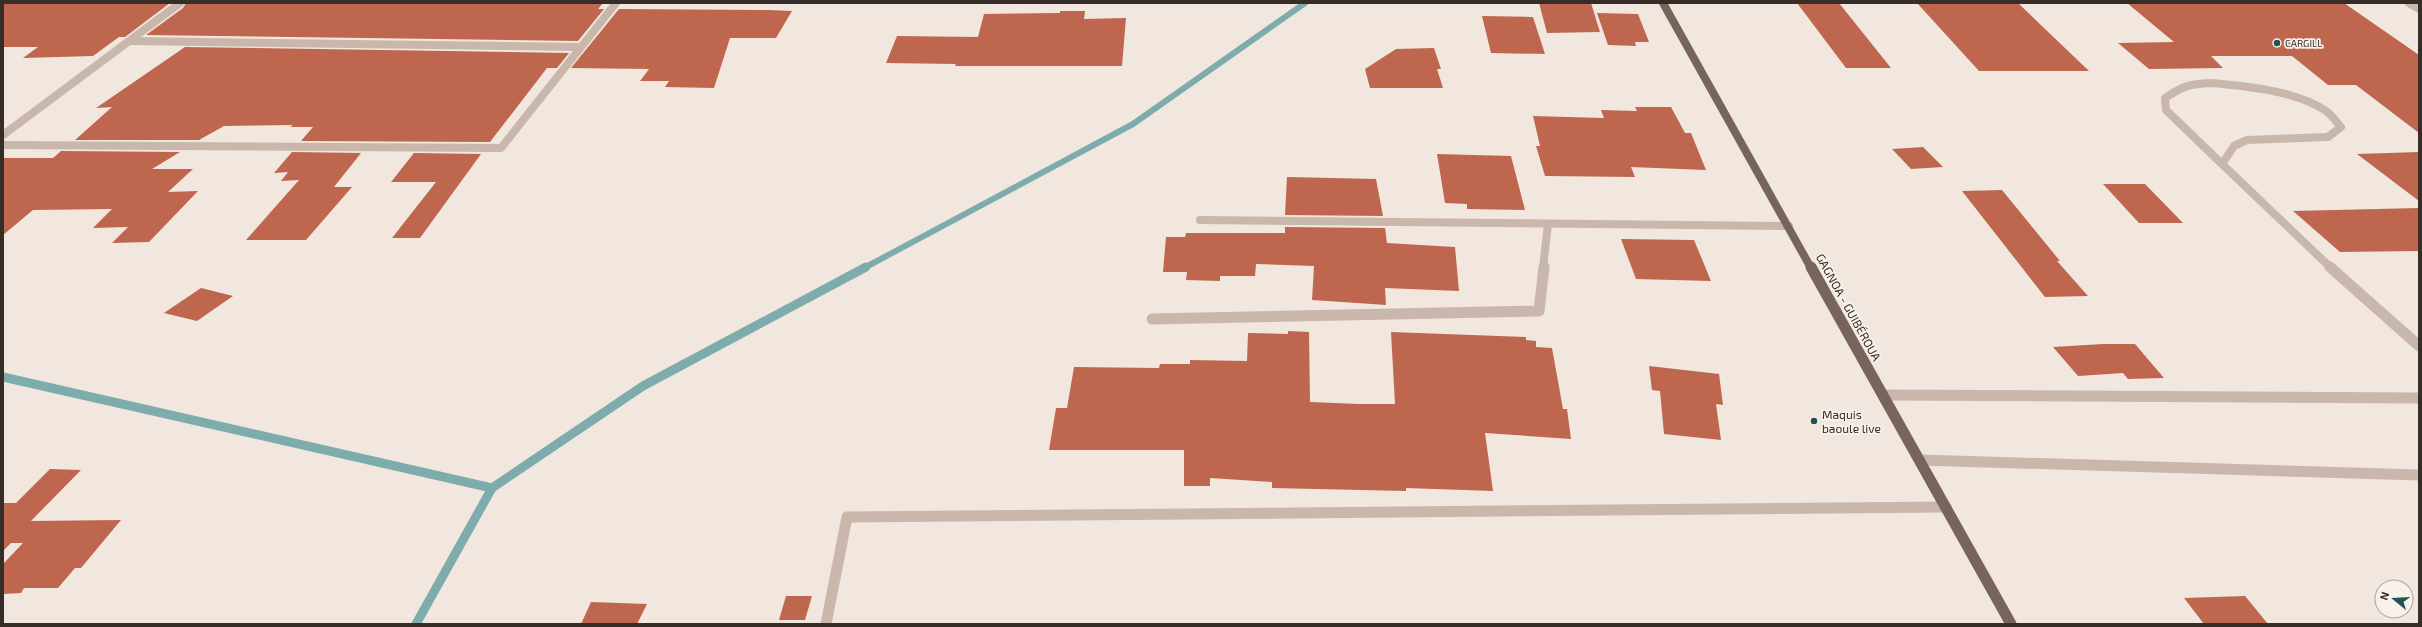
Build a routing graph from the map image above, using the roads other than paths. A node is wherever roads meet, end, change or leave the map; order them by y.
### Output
1 (180, 3) edge
2 (616, 3) edge
3 (1663, 3) edge
4 (2408, 3) edge
5 (2419, 10) edge
6 (131, 41) junction
7 (579, 47) junction
8 (3, 135) edge
9 (3, 145) edge
10 (2222, 164) junction
11 (1200, 220) dead end
12 (1548, 224) junction
13 (1789, 226) junction
14 (1152, 319) dead end
15 (2419, 346) edge
16 (1884, 395) junction
17 (2419, 398) edge
18 (1920, 460) junction
19 (2419, 475) edge
20 (1946, 507) junction
21 (826, 624) edge
22 (2010, 624) edge

1 - 6 street
2 - 7 street
3 - 13 main road, GAGNOA - GUIBÉROUA
4 - 5 street
6 - 7 street
6 - 8 street
7 - 9 street
10 - 10 street
10 - 15 street
11 - 12 street
12 - 13 street
12 - 14 street
13 - 16 main road, GAGNOA - GUIBÉROUA
16 - 17 street
16 - 18 main road, GAGNOA - GUIBÉROUA
18 - 19 street
18 - 20 main road, GAGNOA - GUIBÉROUA
20 - 21 street
20 - 22 main road, GAGNOA - GUIBÉROUA

